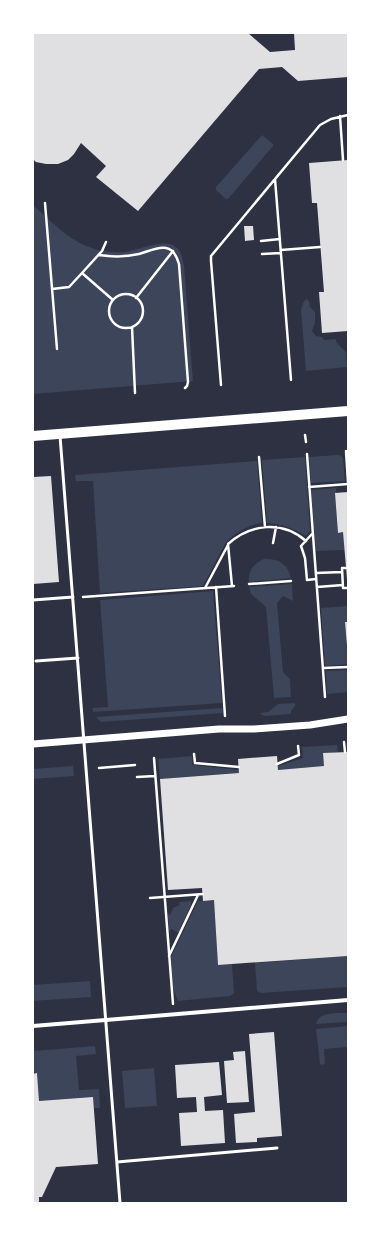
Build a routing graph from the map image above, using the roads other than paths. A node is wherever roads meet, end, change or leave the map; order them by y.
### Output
1 (348, 411) edge
2 (60, 434) junction
3 (33, 436) edge
4 (73, 597) junction
5 (33, 600) edge
6 (78, 658) junction
7 (36, 661) dead end
8 (348, 719) edge
9 (84, 740) junction
10 (33, 744) edge
11 (348, 1000) edge
12 (106, 1019) junction
13 (33, 1026) edge
14 (277, 1148) dead end
15 (117, 1162) junction
16 (120, 1203) edge

1 - 2 main road
2 - 3 main road
2 - 4 lane
4 - 5 lane
4 - 6 lane
6 - 7 lane
6 - 9 lane
8 - 9 street
9 - 10 street
9 - 12 lane
11 - 12 street
12 - 13 street
12 - 15 lane
14 - 15 lane
15 - 16 lane

